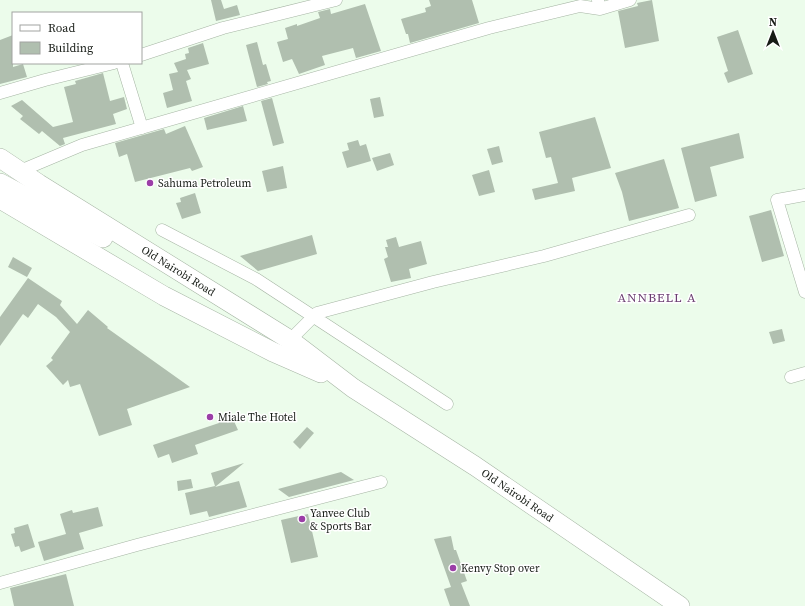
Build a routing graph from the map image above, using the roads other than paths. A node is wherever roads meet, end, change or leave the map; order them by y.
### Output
1 (336, 0) edge
2 (630, 0) edge
3 (599, 4) edge
4 (142, 55) edge
5 (110, 64) edge
6 (122, 64) edge
7 (0, 94) edge
8 (142, 128) junction
9 (0, 158) edge
10 (20, 171) junction
11 (0, 183) edge
12 (805, 195) edge
13 (0, 199) edge
14 (689, 214) dead end
15 (162, 230) dead end
16 (182, 274) junction
17 (805, 292) edge
18 (314, 316) junction
19 (290, 340) junction
20 (805, 373) edge
21 (791, 377) dead end
22 (353, 388) junction
23 (447, 404) dead end
24 (381, 482) dead end
25 (0, 583) edge
26 (680, 606) edge

1 - 4 street
2 - 3 street
3 - 8 street
5 - 7 street
6 - 8 street
8 - 10 street
9 - 10 highway, Old Nairobi Road
10 - 16 highway, Old Nairobi Road
11 - 16 highway
12 - 17 street
13 - 22 highway, Old Nairobi Road
14 - 18 street
15 - 18 street
16 - 19 highway, Old Nairobi Road
18 - 19 street
18 - 23 street
19 - 22 highway, Old Nairobi Road
20 - 21 street
22 - 26 highway, Old Nairobi Road
24 - 25 street

